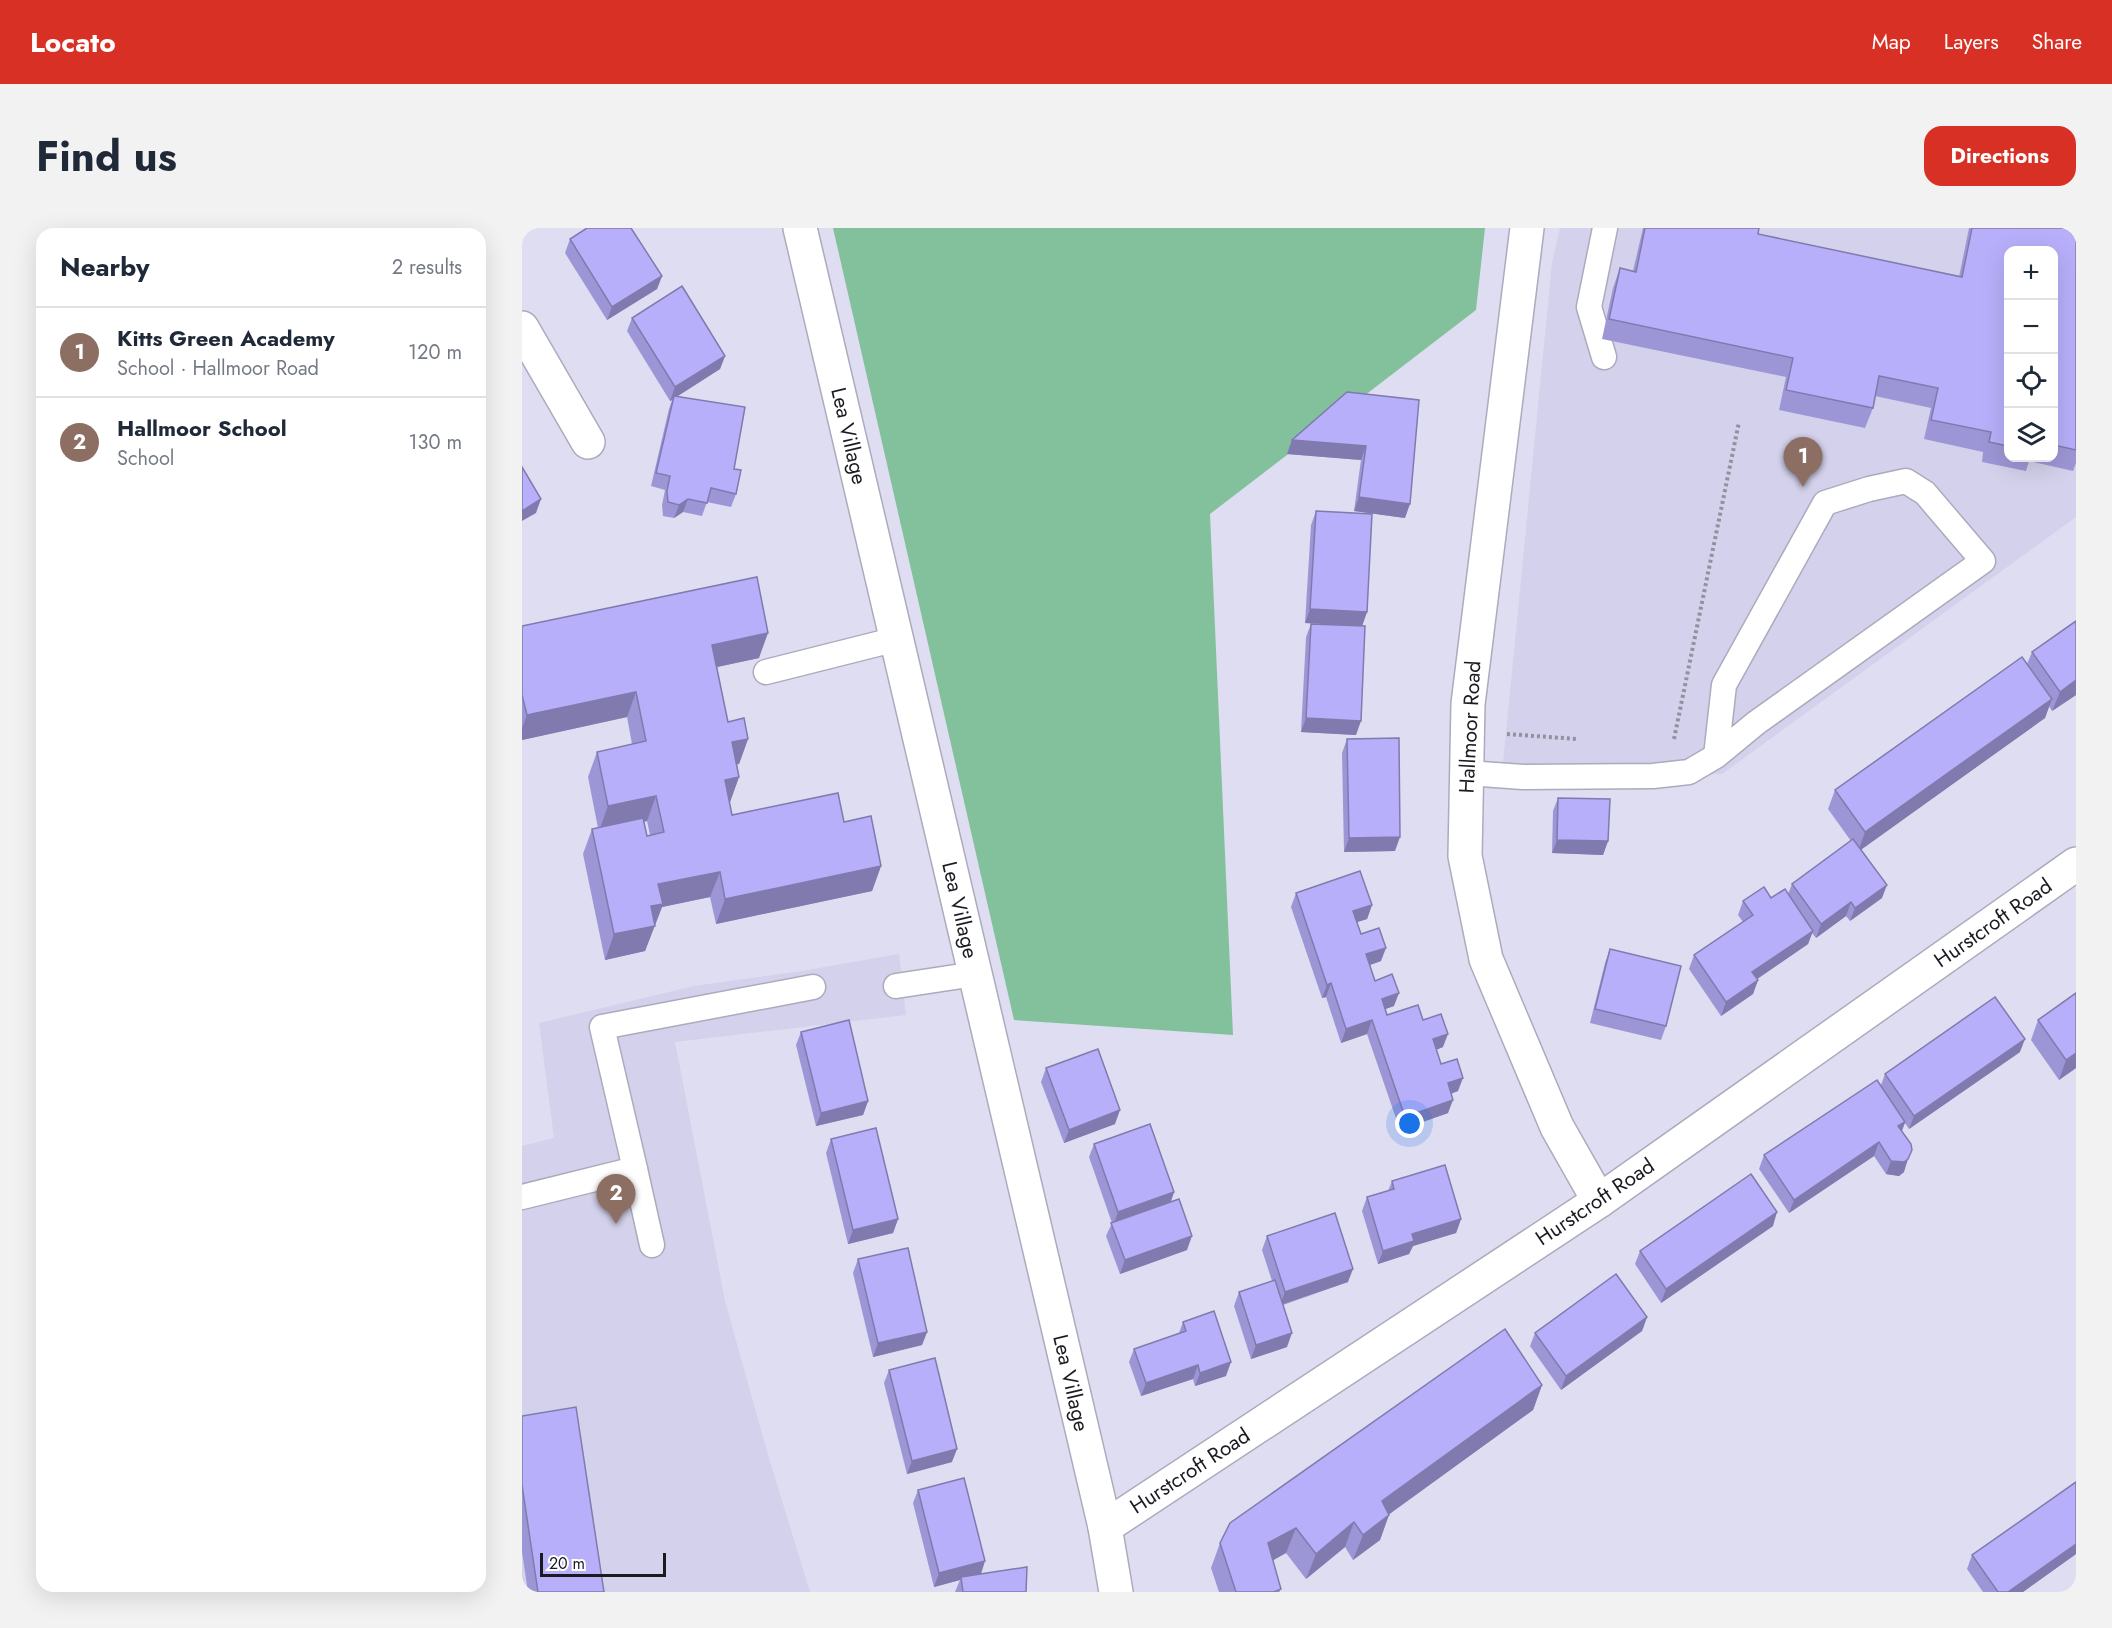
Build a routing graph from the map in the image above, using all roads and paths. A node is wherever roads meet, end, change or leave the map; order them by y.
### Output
1 (800, 228) edge
2 (1527, 228) edge
3 (1605, 228) edge
4 (522, 328) edge
5 (1604, 357) dead end
6 (1739, 422) dead end
7 (588, 442) dead end
8 (897, 639) junction
9 (766, 672) edge
10 (1467, 729) junction
11 (1581, 740) dead end
12 (1674, 742) dead end
13 (1716, 756) junction
14 (1467, 773) junction
15 (2076, 864) edge
16 (975, 974) junction
17 (896, 986) dead end
18 (813, 987) dead end
19 (635, 1169) junction
20 (522, 1197) edge
21 (1599, 1201) junction
22 (652, 1245) dead end
23 (1105, 1527) junction
24 (1116, 1592) edge

1 - 8 street, Lea Village
2 - 10 street, Hallmoor Road
3 - 5 lane
4 - 7 street
6 - 12 path
8 - 9 lane
8 - 16 street, Lea Village
10 - 11 path
10 - 14 street, Hallmoor Road
13 - 13 lane
13 - 14 lane
14 - 21 street, Hallmoor Road
15 - 21 street, Hurstcroft Road
16 - 17 lane
16 - 23 street, Lea Village
18 - 19 lane
19 - 20 lane
19 - 22 lane
21 - 23 street, Hurstcroft Road
23 - 24 street, Lea Village

